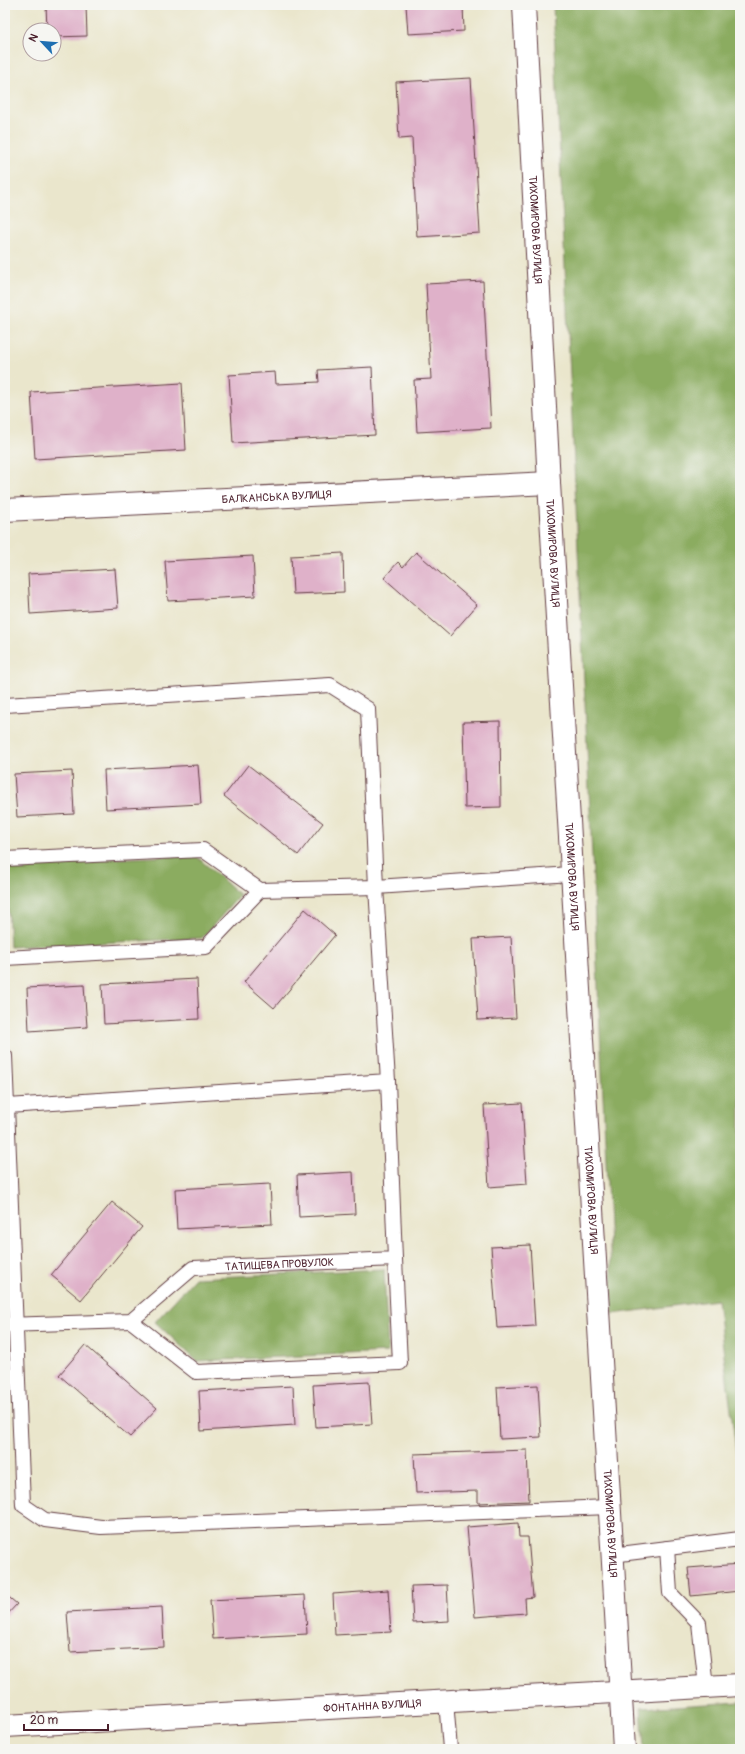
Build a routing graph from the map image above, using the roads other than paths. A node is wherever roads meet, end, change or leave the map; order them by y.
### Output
1 (524, 5) edge
2 (549, 483) junction
3 (5, 510) edge
4 (5, 706) edge
5 (5, 859) edge
6 (572, 874) junction
7 (376, 887) junction
8 (260, 890) junction
9 (5, 958) edge
10 (5, 1056) edge
11 (388, 1081) junction
12 (8, 1106) junction
13 (395, 1259) junction
14 (131, 1321) junction
15 (10, 1325) edge
16 (609, 1507) junction
17 (740, 1539) edge
18 (667, 1548) junction
19 (612, 1555) junction
20 (740, 1685) edge
21 (706, 1687) junction
22 (620, 1692) junction
23 (446, 1701) junction
24 (5, 1726) edge
25 (450, 1749) edge
26 (624, 1749) edge

1 - 2 street, ТИХОМИРОВА ВУЛИЦЯ
2 - 3 street, БАЛКАНСЬКА ВУЛИЦЯ
2 - 6 street, ТИХОМИРОВА ВУЛИЦЯ
4 - 7 lane
5 - 8 lane
6 - 7 lane
6 - 16 street, ТИХОМИРОВА ВУЛИЦЯ
7 - 8 lane
7 - 11 lane
8 - 9 lane
10 - 12 lane
11 - 12 lane
11 - 13 lane
12 - 15 lane
13 - 14 lane, ТАТИЩЕВА ПРОВУЛОК
13 - 14 lane
14 - 15 lane
15 - 16 lane
16 - 19 street, ТИХОМИРОВА ВУЛИЦЯ
17 - 18 lane
18 - 19 lane
18 - 21 lane
19 - 22 street, ТИХОМИРОВА ВУЛИЦЯ
20 - 21 street, ФОНТАННА ВУЛИЦЯ
21 - 22 street, ФОНТАННА ВУЛИЦЯ
22 - 23 street, ФОНТАННА ВУЛИЦЯ
22 - 26 street, ТИХОМИРОВА ВУЛИЦЯ
23 - 24 street, ФОНТАННА ВУЛИЦЯ
23 - 25 lane

